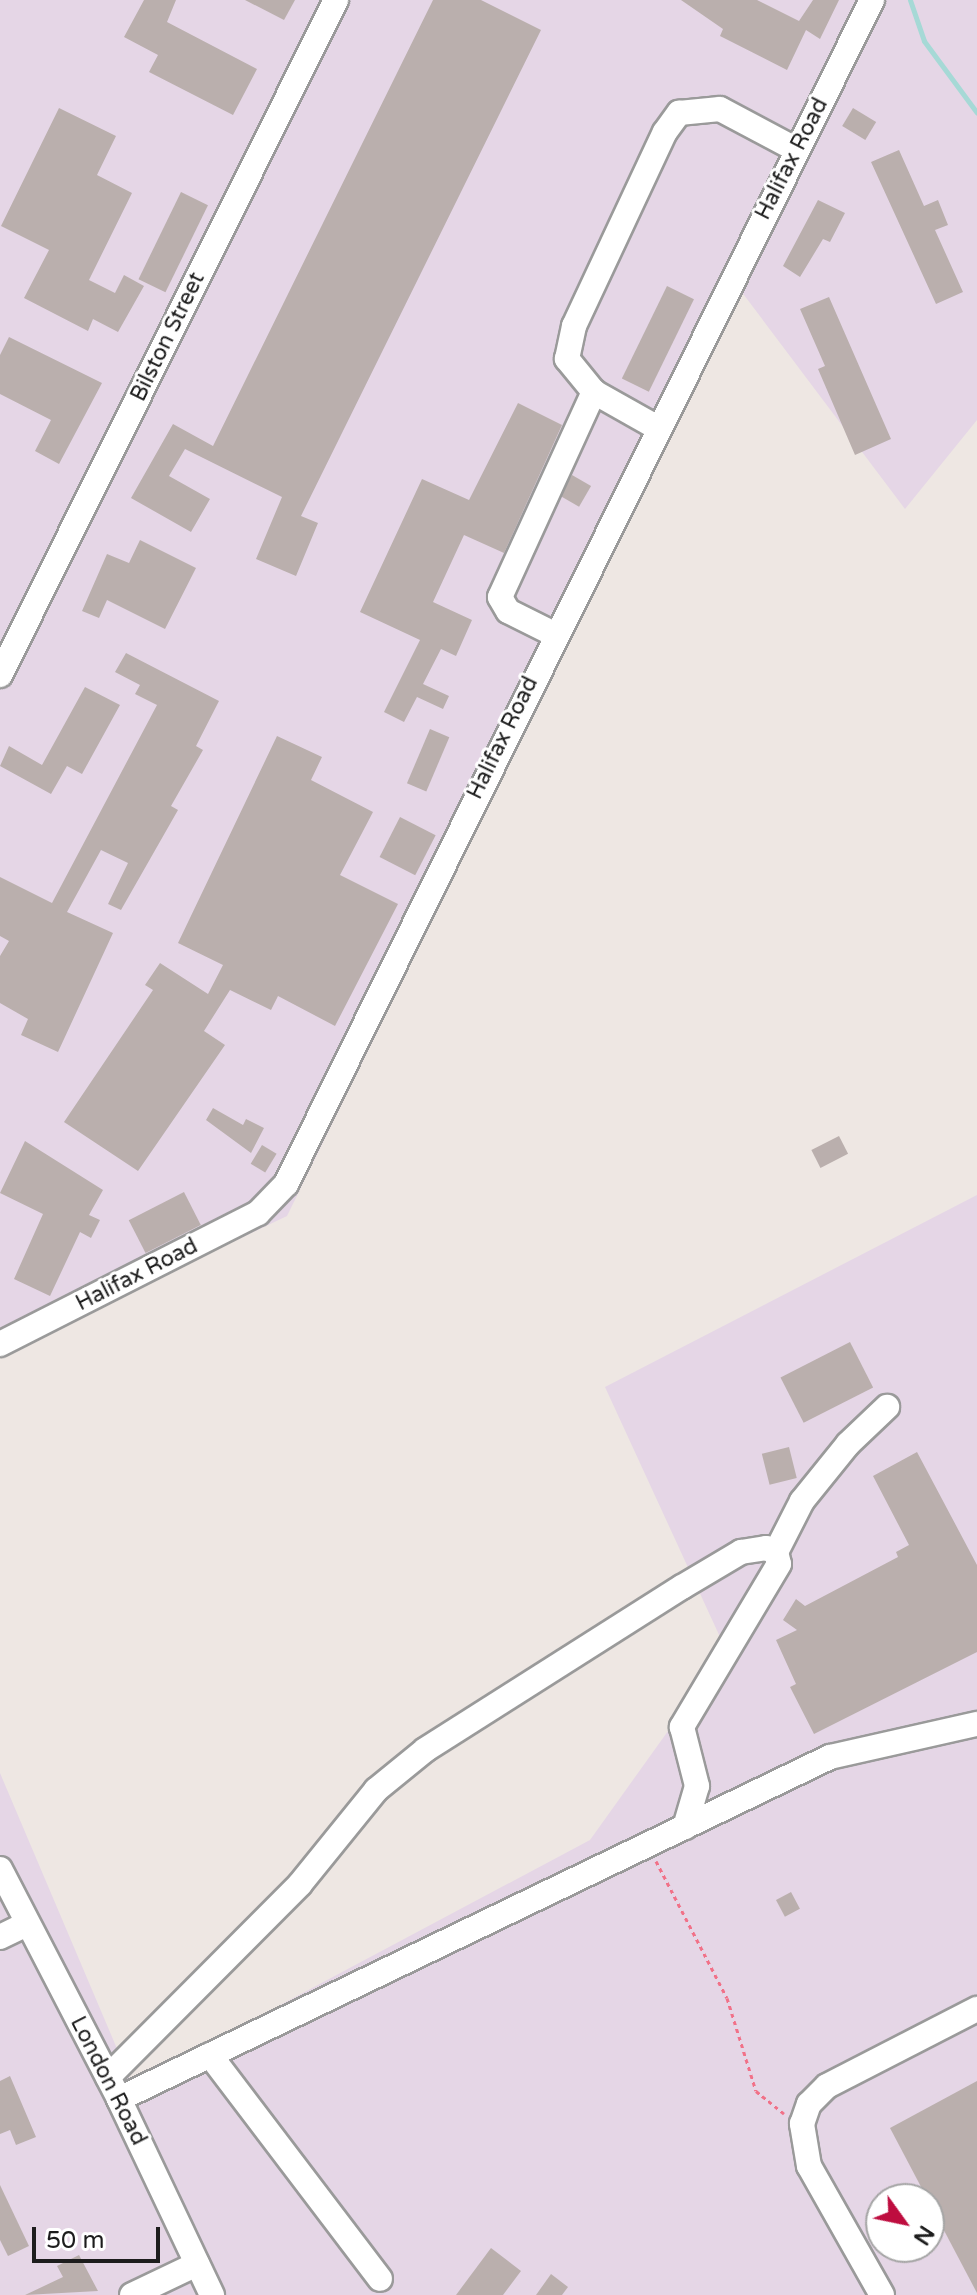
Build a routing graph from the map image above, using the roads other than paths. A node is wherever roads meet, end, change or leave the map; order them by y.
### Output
1 (336, 0) edge
2 (872, 0) edge
3 (797, 150) junction
4 (594, 392) junction
5 (658, 428) junction
6 (554, 634) junction
7 (0, 675) edge
8 (0, 1344) edge
9 (887, 1407) dead end
10 (776, 1552) junction
11 (977, 1724) edge
12 (685, 1827) junction
13 (0, 1869) edge
14 (27, 1924) junction
15 (0, 1937) edge
16 (977, 2009) edge
17 (210, 2055) junction
18 (108, 2077) junction
19 (119, 2099) junction
20 (197, 2264) junction
21 (380, 2279) dead end
22 (132, 2295) edge
23 (212, 2295) edge
24 (882, 2295) edge

1 - 7 street, Bilston Street
2 - 3 street, Halifax Road
3 - 4 street
3 - 5 street, Halifax Road
4 - 5 street
4 - 6 street
5 - 6 street, Halifax Road
6 - 8 street, Halifax Road
9 - 10 street
10 - 12 street
10 - 18 street
11 - 12 street
12 - 17 street
13 - 14 street, London Road
14 - 15 street
14 - 18 street, London Road
16 - 24 street
17 - 19 street
17 - 21 street
18 - 19 street, London Road
19 - 20 street, London Road
20 - 22 street
20 - 23 street, London Road

